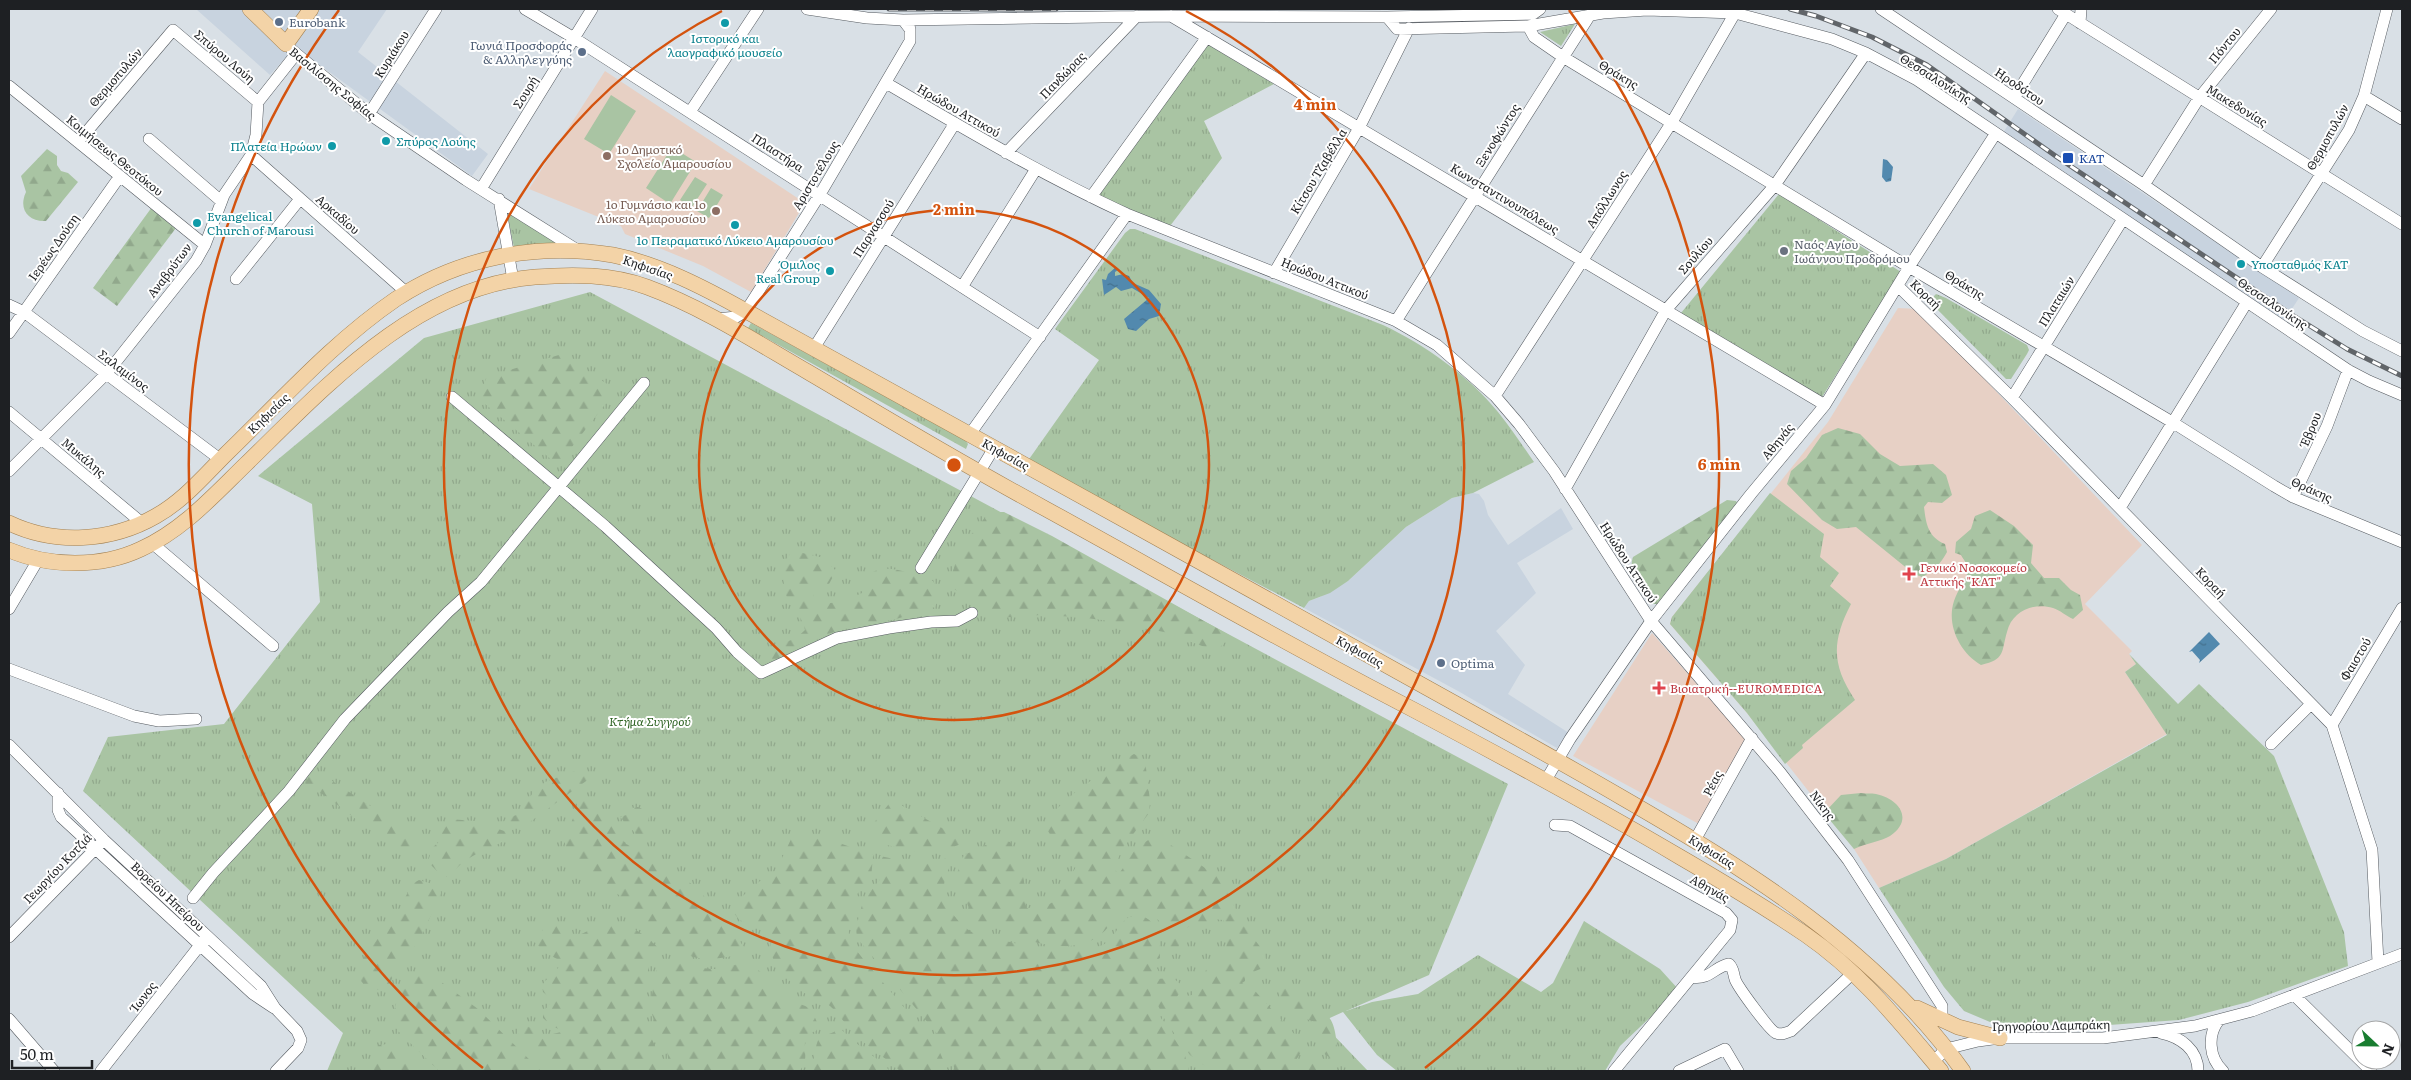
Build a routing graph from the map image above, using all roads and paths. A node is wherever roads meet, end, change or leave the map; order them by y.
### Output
1 (250, 9) edge
2 (311, 9) edge
3 (436, 9) edge
4 (525, 9) edge
5 (592, 9) edge
6 (758, 9) edge
7 (807, 9) edge
8 (1540, 9) edge
9 (1881, 9) edge
10 (2081, 9) edge
11 (2271, 9) edge
12 (2387, 9) edge
13 (2062, 11) edge
14 (1896, 12) edge
15 (1735, 13) junction
16 (1590, 15) junction
17 (1137, 16) junction
18 (1171, 16) junction
19 (1386, 17) junction
20 (903, 20) junction
21 (2080, 23) junction
22 (1528, 26) junction
23 (1409, 28) junction
24 (173, 30) joint
25 (1207, 37) junction
26 (574, 38) junction
27 (291, 49) junction
28 (1866, 53) junction
29 (1563, 57) junction
30 (886, 83) junction
31 (9, 86) edge
32 (2364, 96) junction
33 (2014, 98) junction
34 (2199, 98) junction
35 (258, 102) junction
36 (690, 112) junction
37 (369, 114) junction
38 (2402, 120) edge
39 (1672, 122) junction
40 (954, 123) junction
41 (1360, 128) junction
42 (1996, 133) junction
43 (149, 139) dead end
44 (78, 142) junction
45 (1006, 153) junction
46 (250, 155) junction
47 (1036, 168) junction
48 (2323, 173) junction
49 (120, 176) junction
50 (1775, 185) junction
51 (2144, 185) junction
52 (481, 189) junction
53 (819, 196) junction
54 (1475, 196) junction
55 (1091, 197) junction
56 (300, 199) junction
57 (499, 199) junction
58 (221, 201) junction
59 (1127, 214) junction
60 (2123, 219) junction
61 (2402, 224) edge
62 (884, 237) junction
63 (205, 245) junction
64 (581, 252) junction
65 (507, 254) junction
66 (1584, 261) junction
67 (1909, 267) junction
68 (2262, 267) junction
69 (1274, 273) junction
70 (236, 279) dead end
71 (514, 280) junction
72 (962, 286) junction
73 (1898, 286) junction
74 (407, 293) junction
75 (2246, 302) junction
76 (9, 305) edge
77 (746, 310) junction
78 (1666, 310) junction
79 (24, 312) junction
80 (713, 318) junction
81 (1396, 321) junction
82 (9, 334) edge
83 (1040, 336) junction
84 (2044, 347) junction
85 (814, 348) junction
86 (2402, 351) edge
87 (2348, 370) junction
88 (107, 373) junction
89 (644, 383) dead end
90 (2402, 395) edge
91 (1495, 396) junction
92 (452, 397) dead end
93 (2012, 398) junction
94 (1824, 404) junction
95 (9, 412) edge
96 (2172, 422) junction
97 (970, 434) junction
98 (41, 440) junction
99 (994, 448) junction
100 (221, 460) junction
101 (9, 471) edge
102 (979, 473) junction
103 (558, 489) junction
104 (1565, 489) junction
105 (2293, 496) junction
106 (2120, 508) junction
107 (9, 523) edge
108 (142, 523) junction
109 (2402, 542) edge
110 (152, 543) junction
111 (9, 550) edge
112 (38, 560) junction
113 (920, 568) dead end
114 (2402, 608) edge
115 (9, 609) edge
116 (972, 613) dead end
117 (1651, 621) junction
118 (273, 646) dead end
119 (9, 670) edge
120 (2310, 705) junction
121 (196, 719) dead end
122 (2332, 725) junction
123 (1752, 738) junction
124 (2271, 744) dead end
125 (9, 745) edge
126 (1557, 760) junction
127 (1546, 780) junction
128 (1555, 825) dead end
129 (1696, 840) junction
130 (100, 844) junction
131 (193, 898) dead end
132 (9, 937) edge
133 (204, 941) junction
134 (2402, 954) edge
135 (2378, 962) junction
136 (1853, 973) junction
137 (1692, 977) junction
138 (2294, 995) junction
139 (1908, 1003) junction
140 (1934, 1017) junction
141 (9, 1019) edge
142 (2219, 1020) junction
143 (2156, 1032) junction
144 (2000, 1038) junction
145 (1946, 1049) junction
146 (1934, 1068) edge
147 (2218, 1070) edge
148 (54, 1071) edge
149 (101, 1071) edge
150 (276, 1071) edge
151 (1614, 1071) edge
152 (1679, 1071) edge
153 (1738, 1071) edge
154 (1963, 1071) edge
155 (2198, 1071) edge
156 (2371, 1071) edge

1 - 27 main road, Βασιλίσσης Σοφίας
2 - 27 main road
3 - 37 street, Κυριάκου
4 - 26 street, Πλαστήρα
5 - 26 street, Σουρή
6 - 36 street
7 - 20 street
8 - 19 street
9 - 14 street, Ηροδότου
10 - 21 street
11 - 34 street, Πόντου
12 - 32 street, Θερμοπυλών
13 - 21 street, Μακεδονίας
13 - 33 street
14 - 33 street, Ηροδότου
15 - 16 street, Θεσσαλονίκης
15 - 28 street, Θεσσαλονίκης
15 - 39 street, Απόλλωνος
16 - 22 street, Θεσσαλονίκης
16 - 29 street, Ξενοφώντος
17 - 18 street
17 - 20 street
17 - 45 street, Πανδώρας
18 - 19 street
18 - 25 street, Κωνσταντινουπόλεως
19 - 23 street, Θεσσαλονίκης
20 - 30 street, Αριστοτέλους
21 - 34 street, Μακεδονίας
22 - 23 street, Θεσσαλονίκης
22 - 29 street, Θράκης
23 - 41 street, Κίτσου Τζαβέλλα
24 - 35 street, Σπύρου Λούη
24 - 44 street, Θερμοπυλών
25 - 41 street, Κωνσταντινουπόλεως
25 - 55 street
26 - 36 street, Πλαστήρα
26 - 52 street, Σουρή
27 - 35 street
27 - 37 street, Βασιλίσσης Σοφίας
28 - 42 street, Θεσσαλονίκης
28 - 50 street, Σουλίου
29 - 39 street, Θράκης
29 - 54 street, Ξενοφώντος
30 - 40 street, Ηρώδου Αττικού
30 - 53 street, Αριστοτέλους
31 - 44 street, Κοιμήσεως Θεοτόκου
32 - 38 street
32 - 48 street, Θερμοπυλών
33 - 51 street, Ηροδότου
34 - 48 street, Μακεδονίας
34 - 51 street
35 - 46 street, Αναβρύτων
36 - 53 street, Πλαστήρα
37 - 52 street, Βασιλίσσης Σοφίας
39 - 50 street, Θράκης
39 - 66 street, Απόλλωνος
40 - 45 street, Ηρώδου Αττικού
40 - 62 street, Παρνασσού
41 - 54 street, Κωνσταντινουπόλεως
41 - 69 street, Κίτσου Τζαβέλλα
42 - 60 street, Θεσσαλονίκης
42 - 67 street, Αθηνάς
43 - 58 street
44 - 49 street, Κοιμήσεως Θεοτόκου
45 - 47 street, Ηρώδου Αττικού
46 - 56 street, Αρκαδίου
46 - 58 street, Αναβρύτων
47 - 55 street, Ηρώδου Αττικού
47 - 72 street
48 - 61 street, Μακεδονίας
48 - 68 street, Θερμοπυλών
49 - 63 street, Κοιμήσεως Θεοτόκου
49 - 79 street, Ιερέως Δούση
50 - 67 street, Θράκης
50 - 78 street, Σουλίου
51 - 68 street, Θεσσαλονίκης
52 - 57 street, Βασιλίσσης Σοφίας
53 - 62 street, Πλαστήρα
53 - 77 street, Αριστοτέλους
54 - 66 street, Κωνσταντινουπόλεως
54 - 81 street, Ξενοφώντος
55 - 59 street, Ηρώδου Αττικού
56 - 70 street
56 - 74 street, Αρκαδίου
57 - 64 street, Βασιλίσσης Σοφίας
57 - 65 street
58 - 63 street, Αναβρύτων
59 - 69 street, Ηρώδου Αττικού
59 - 83 street
60 - 75 street, Θεσσαλονίκης
60 - 84 street, Πλαταιών
62 - 72 street, Πλαστήρα
62 - 85 street, Παρνασσού
63 - 88 street, Αναβρύτων
64 - 65 main road, Κηφισίας
64 - 77 main road, Κηφισίας
65 - 71 street
65 - 74 main road, Κηφισίας
66 - 78 street, Κωνσταντινουπόλεως
66 - 91 street, Απόλλωνος
67 - 73 street, Αθηνάς
67 - 84 street, Θράκης
68 - 86 street, Θεσσαλονίκης
69 - 81 street, Ηρώδου Αττικού
71 - 80 main road, Κηφισίας
71 - 110 main road, Κηφισίας
72 - 83 street, Πλαστήρα
73 - 93 street, Κοραή
73 - 94 street, Αθηνάς
74 - 100 main road, Κηφισίας
75 - 87 street, Θεσσαλονίκης
75 - 96 street
76 - 79 street, Σαλαμίνος
77 - 80 street
77 - 85 main road, Κηφισίας
78 - 94 street, Κωνσταντινουπόλεως
78 - 104 street, Σουλίου
79 - 82 street, Ιερέως Δούση
79 - 88 street, Σαλαμίνος
80 - 102 main road, Κηφισίας
81 - 91 street, Ηρώδου Αττικού
83 - 97 street
84 - 93 street, Πλαταιών
84 - 96 street, Θράκης
85 - 97 main road, Κηφισίας
87 - 90 street, Θεσσαλονίκης
87 - 105 street, Έβρου
88 - 98 street, Αναβρύτων
88 - 100 street, Σαλαμίνος
89 - 103 street
91 - 104 street, Ηρώδου Αττικού
92 - 103 street
93 - 106 street, Κοραή
94 - 117 street, Αθηνάς
95 - 98 street, Μυκάλης
96 - 105 street, Θράκης
96 - 106 street
97 - 99 main road, Κηφισίας
98 - 101 street, Αναβρύτων
98 - 108 street, Μυκάλης
99 - 102 street
99 - 126 main road, Κηφισίας
100 - 108 main road, Κηφισίας
102 - 113 street
102 - 127 main road, Κηφισίας
103 - 116 street
103 - 131 street
104 - 117 street, Ηρώδου Αττικού
105 - 109 street, Θράκης
106 - 120 street, Κοραή
107 - 108 main road, Κηφισίας
110 - 112 main road, Κηφισίας
110 - 118 street
111 - 112 main road, Κηφισίας
112 - 115 street
114 - 122 street, Φαιστού
117 - 123 street, Νίκης
117 - 126 street, Αθηνάς
119 - 121 street
120 - 122 street, Κοραή
120 - 124 street
122 - 135 street
123 - 129 street, Ρέας
123 - 140 street, Νίκης
125 - 130 street, Βορείου Ηπείρου
126 - 127 street, Αθηνάς
126 - 129 main road, Κηφισίας
127 - 136 main road, Κηφισίας
128 - 137 street, Αθηνάς
129 - 139 main road, Κηφισίας
130 - 132 street, Γεωργίου Κοτζιά
130 - 133 street, Βορείου Ηπείρου
133 - 149 street, Ίωνος
133 - 150 street, Βορείου Ηπείρου
134 - 135 street, Γρηγορίου Λαμπράκη
135 - 138 street, Γρηγορίου Λαμπράκη
136 - 137 street
136 - 146 main road, Κηφισίας
137 - 151 street, Αθηνάς
138 - 142 street, Γρηγορίου Λαμπράκη
138 - 156 street
139 - 140 main road
139 - 145 main road, Κηφισίας
140 - 144 main road
141 - 148 street
142 - 143 street, Γρηγορίου Λαμπράκη
142 - 147 street
143 - 144 street, Γρηγορίου Λαμπράκη
143 - 155 street
144 - 145 street, Γρηγορίου Λαμπράκη
145 - 146 street
145 - 154 main road, Κηφισίας
152 - 153 street

